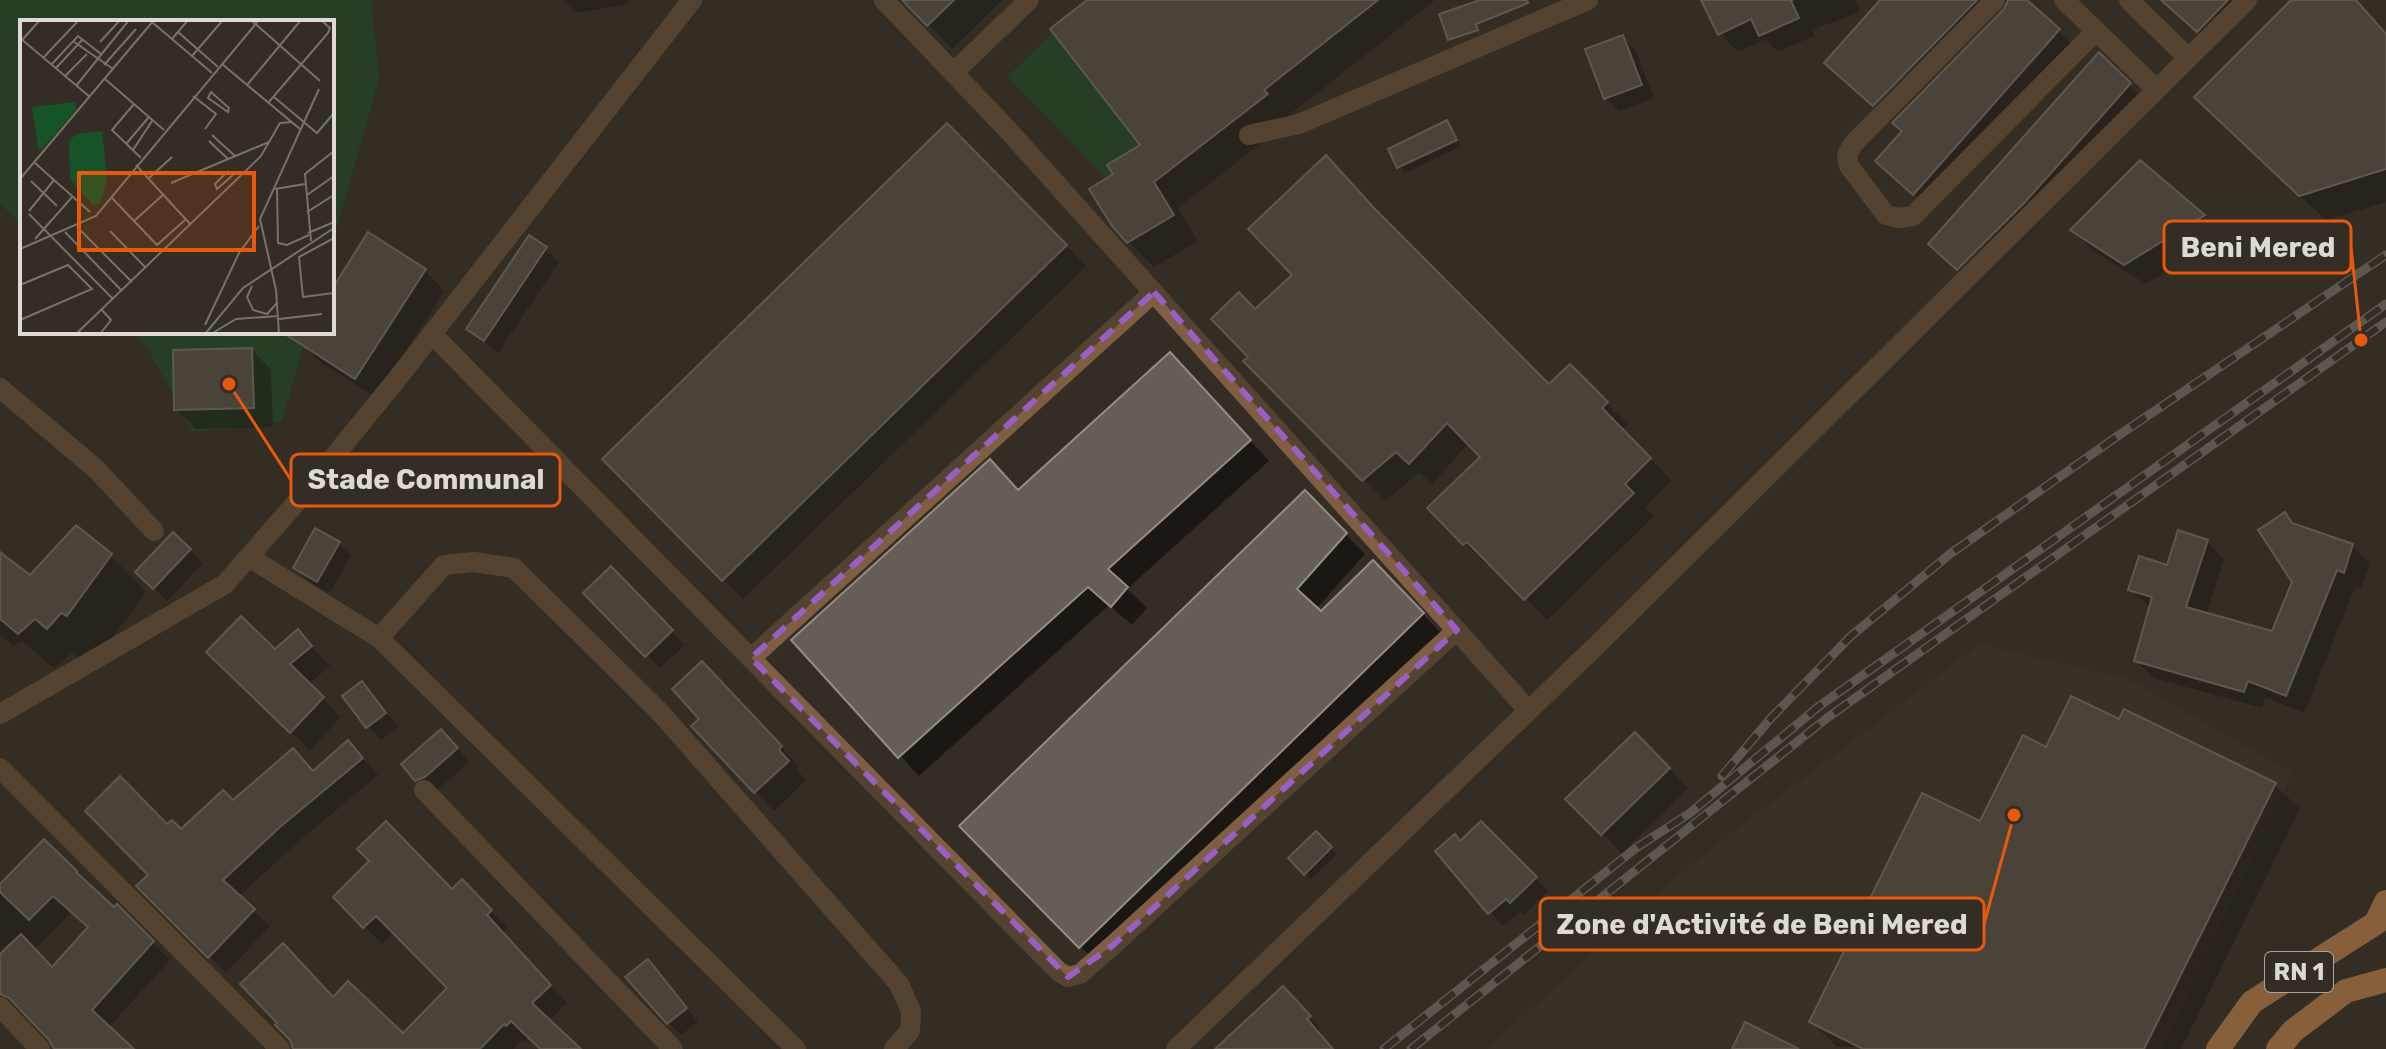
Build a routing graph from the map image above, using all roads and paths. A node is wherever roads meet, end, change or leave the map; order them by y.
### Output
1 (692, 0) edge
2 (884, 0) edge
3 (1029, 0) edge
4 (1588, 0) edge
5 (1995, 0) edge
6 (2064, 0) edge
7 (2129, 0) edge
8 (2247, 0) edge
9 (2096, 31) junction
10 (2187, 57) junction
11 (953, 73) junction
12 (2155, 88) junction
13 (1249, 135) dead end
14 (1154, 292) junction
15 (432, 334) junction
16 (0, 388) edge
17 (154, 531) dead end
18 (249, 557) junction
19 (1457, 630) junction
20 (379, 638) junction
21 (751, 658) junction
22 (1528, 710) junction
23 (0, 714) edge
24 (0, 768) edge
25 (424, 790) dead end
26 (2386, 902) edge
27 (2386, 939) edge
28 (2330, 953) junction
29 (2386, 980) edge
30 (0, 1007) edge
31 (40, 1049) edge
32 (280, 1049) edge
33 (673, 1049) edge
34 (796, 1049) edge
35 (894, 1049) edge
36 (1176, 1049) edge
37 (2218, 1049) edge
38 (2278, 1049) edge

1 - 15 street
2 - 11 street
3 - 11 street
4 - 13 street
5 - 9 street
6 - 9 street
7 - 10 street
8 - 10 street
9 - 12 street
10 - 12 street
11 - 14 street
12 - 22 street
14 - 19 street
14 - 21 street
15 - 18 street
15 - 21 street
16 - 17 street
18 - 20 street
18 - 23 street
19 - 21 street
19 - 22 street
20 - 34 street
20 - 35 street
22 - 36 street
24 - 32 street
25 - 33 street
26 - 28 highway, RN 1
27 - 28 highway
28 - 37 highway, RN 1
29 - 38 highway
30 - 31 street

